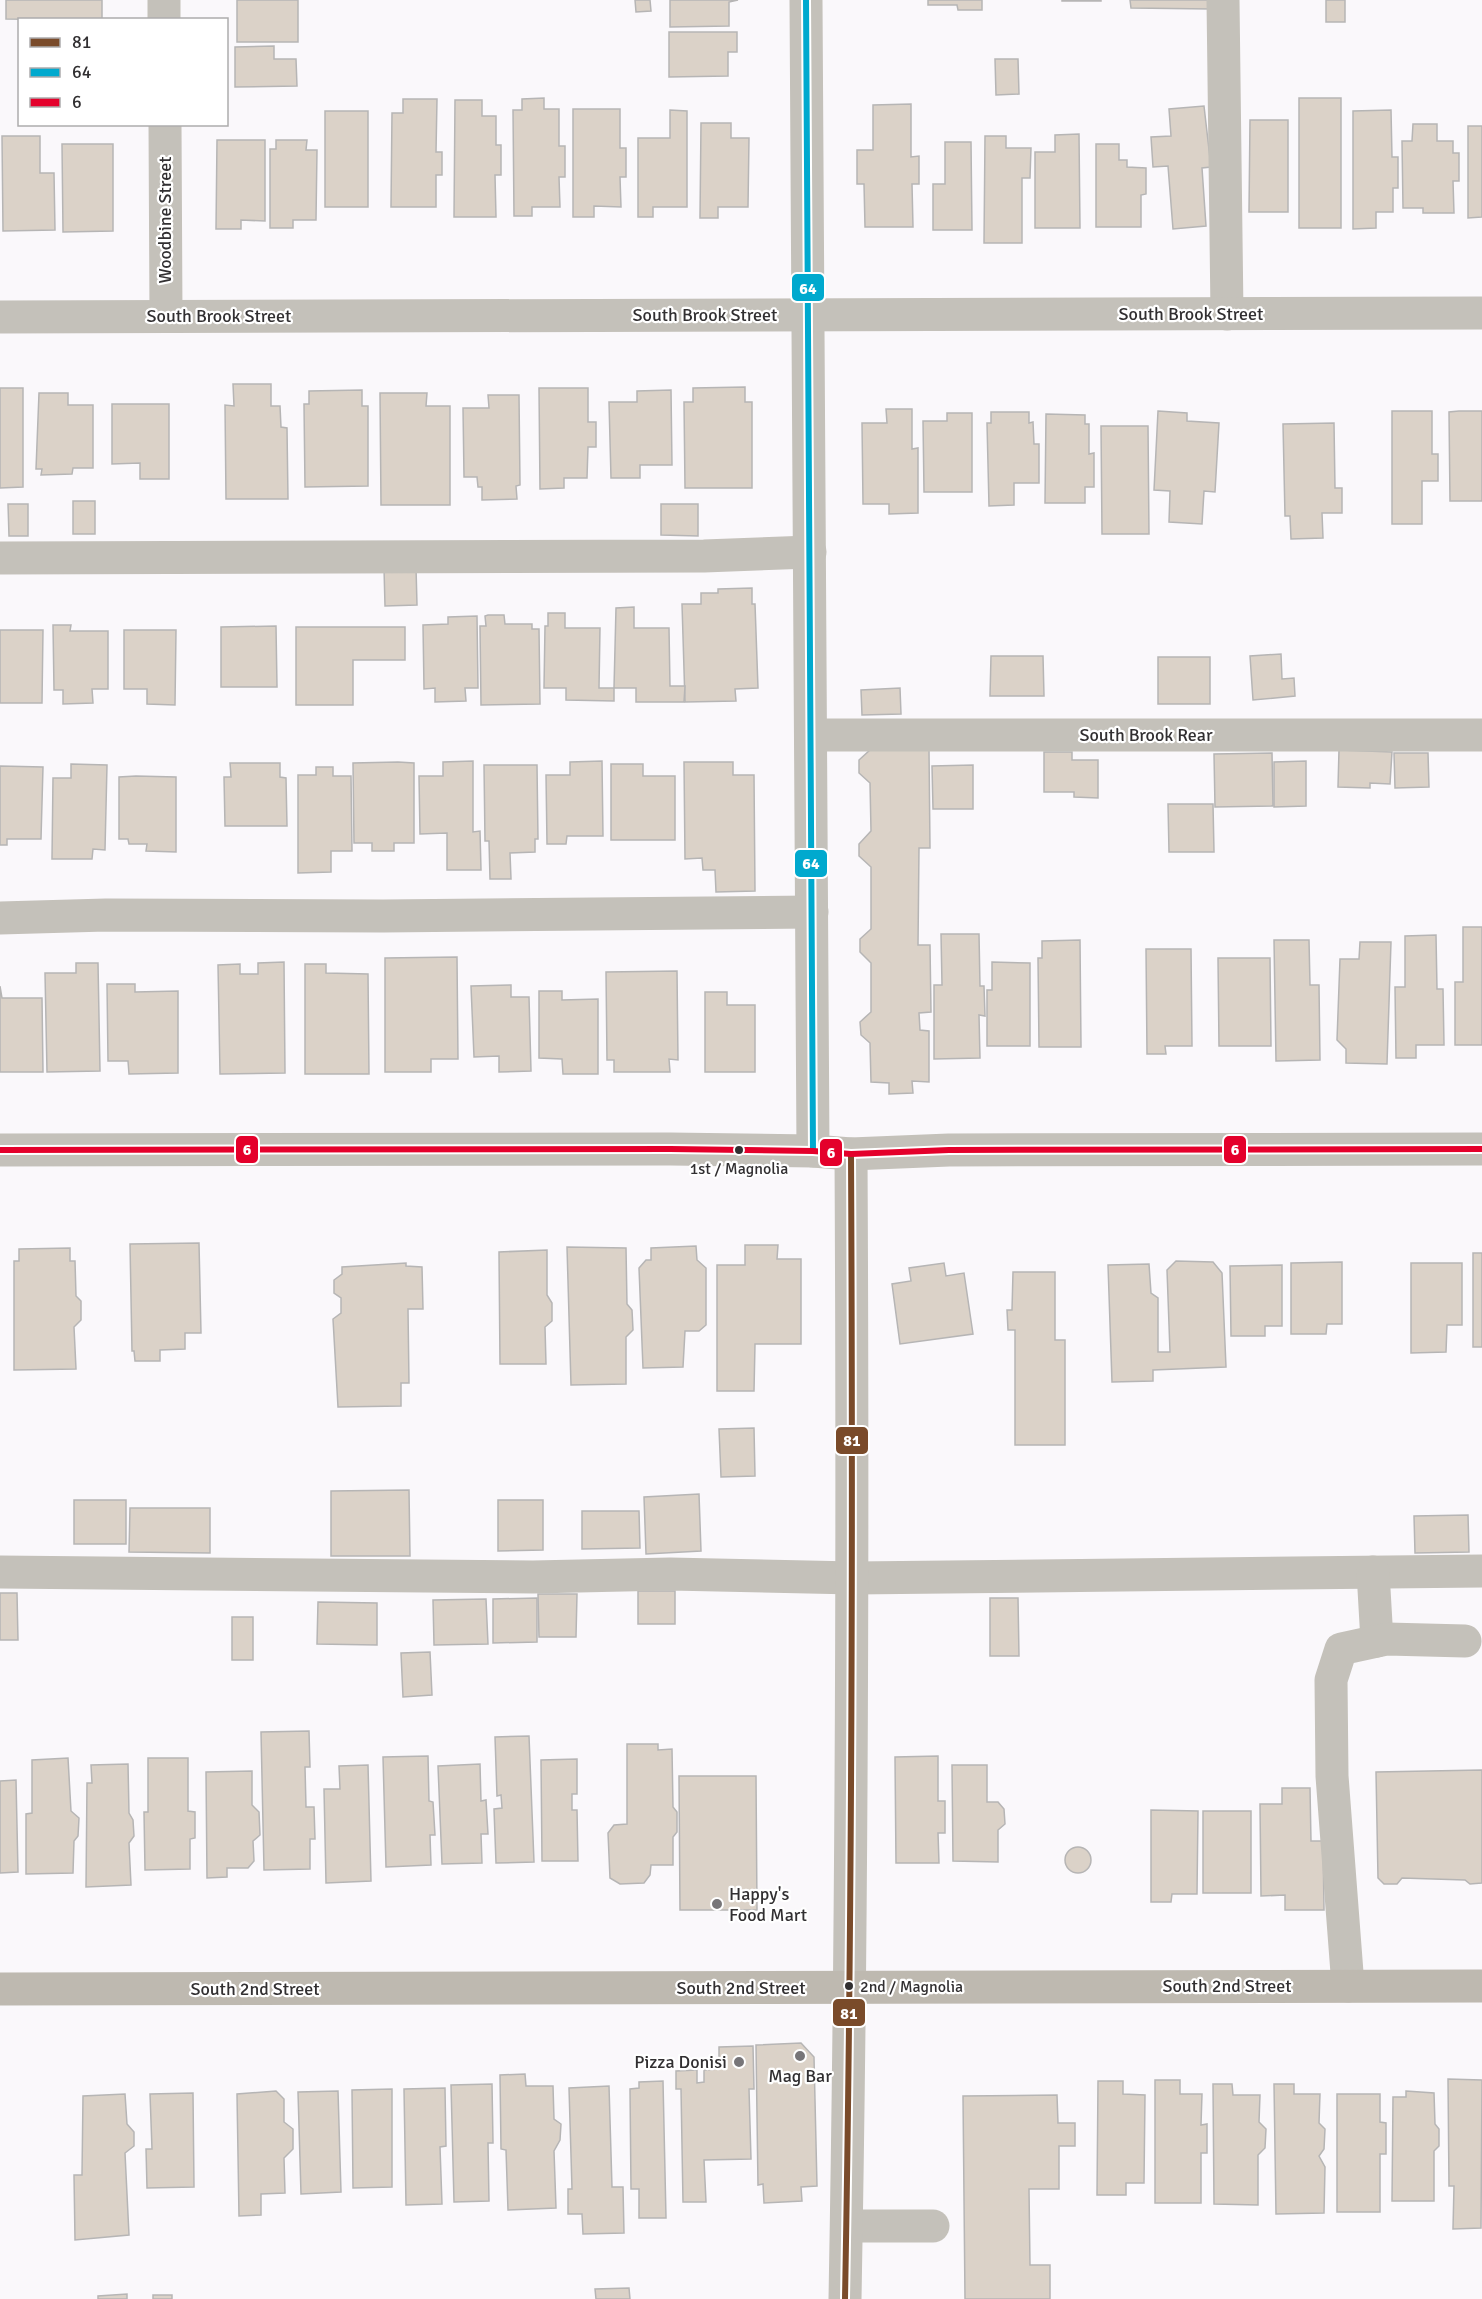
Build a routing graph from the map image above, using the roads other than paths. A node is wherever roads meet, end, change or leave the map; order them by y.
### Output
1 (164, 0) edge
2 (806, 0) edge
3 (1223, 0) edge
4 (164, 18) edge
5 (165, 126) edge
6 (1482, 313) edge
7 (1227, 314) junction
8 (808, 315) junction
9 (166, 316) junction
10 (0, 317) edge
11 (810, 552) junction
12 (0, 558) edge
13 (811, 735) junction
14 (1482, 735) edge
15 (812, 912) junction
16 (0, 918) edge
17 (1482, 1149) edge
18 (0, 1150) edge
19 (813, 1150) junction
20 (851, 1154) junction
21 (1482, 1571) edge
22 (0, 1572) edge
23 (1373, 1572) junction
24 (854, 1578) junction
25 (1377, 1641) junction
26 (1465, 1641) dead end
27 (1348, 1986) junction
28 (1482, 1986) edge
29 (850, 1987) junction
30 (0, 1989) edge
31 (847, 2226) junction
32 (933, 2226) dead end
33 (845, 2299) edge

1 - 4 street
2 - 8 street
3 - 7 street
5 - 9 street, Woodbine Street
6 - 7 street, South Brook Street
7 - 8 street, South Brook Street
8 - 9 street, South Brook Street
8 - 11 street
9 - 10 street, South Brook Street
11 - 12 street
11 - 13 street
13 - 14 street, South Brook Rear
13 - 15 street
15 - 16 street
15 - 19 street
17 - 20 street
18 - 19 street
19 - 20 street
20 - 24 street
21 - 23 street
22 - 24 street
23 - 24 street
23 - 25 street
24 - 29 street
25 - 26 street
25 - 27 street
27 - 28 main road, South 2nd Street
27 - 29 main road, South 2nd Street
29 - 30 main road, South 2nd Street
29 - 31 street
31 - 32 street
31 - 33 street

